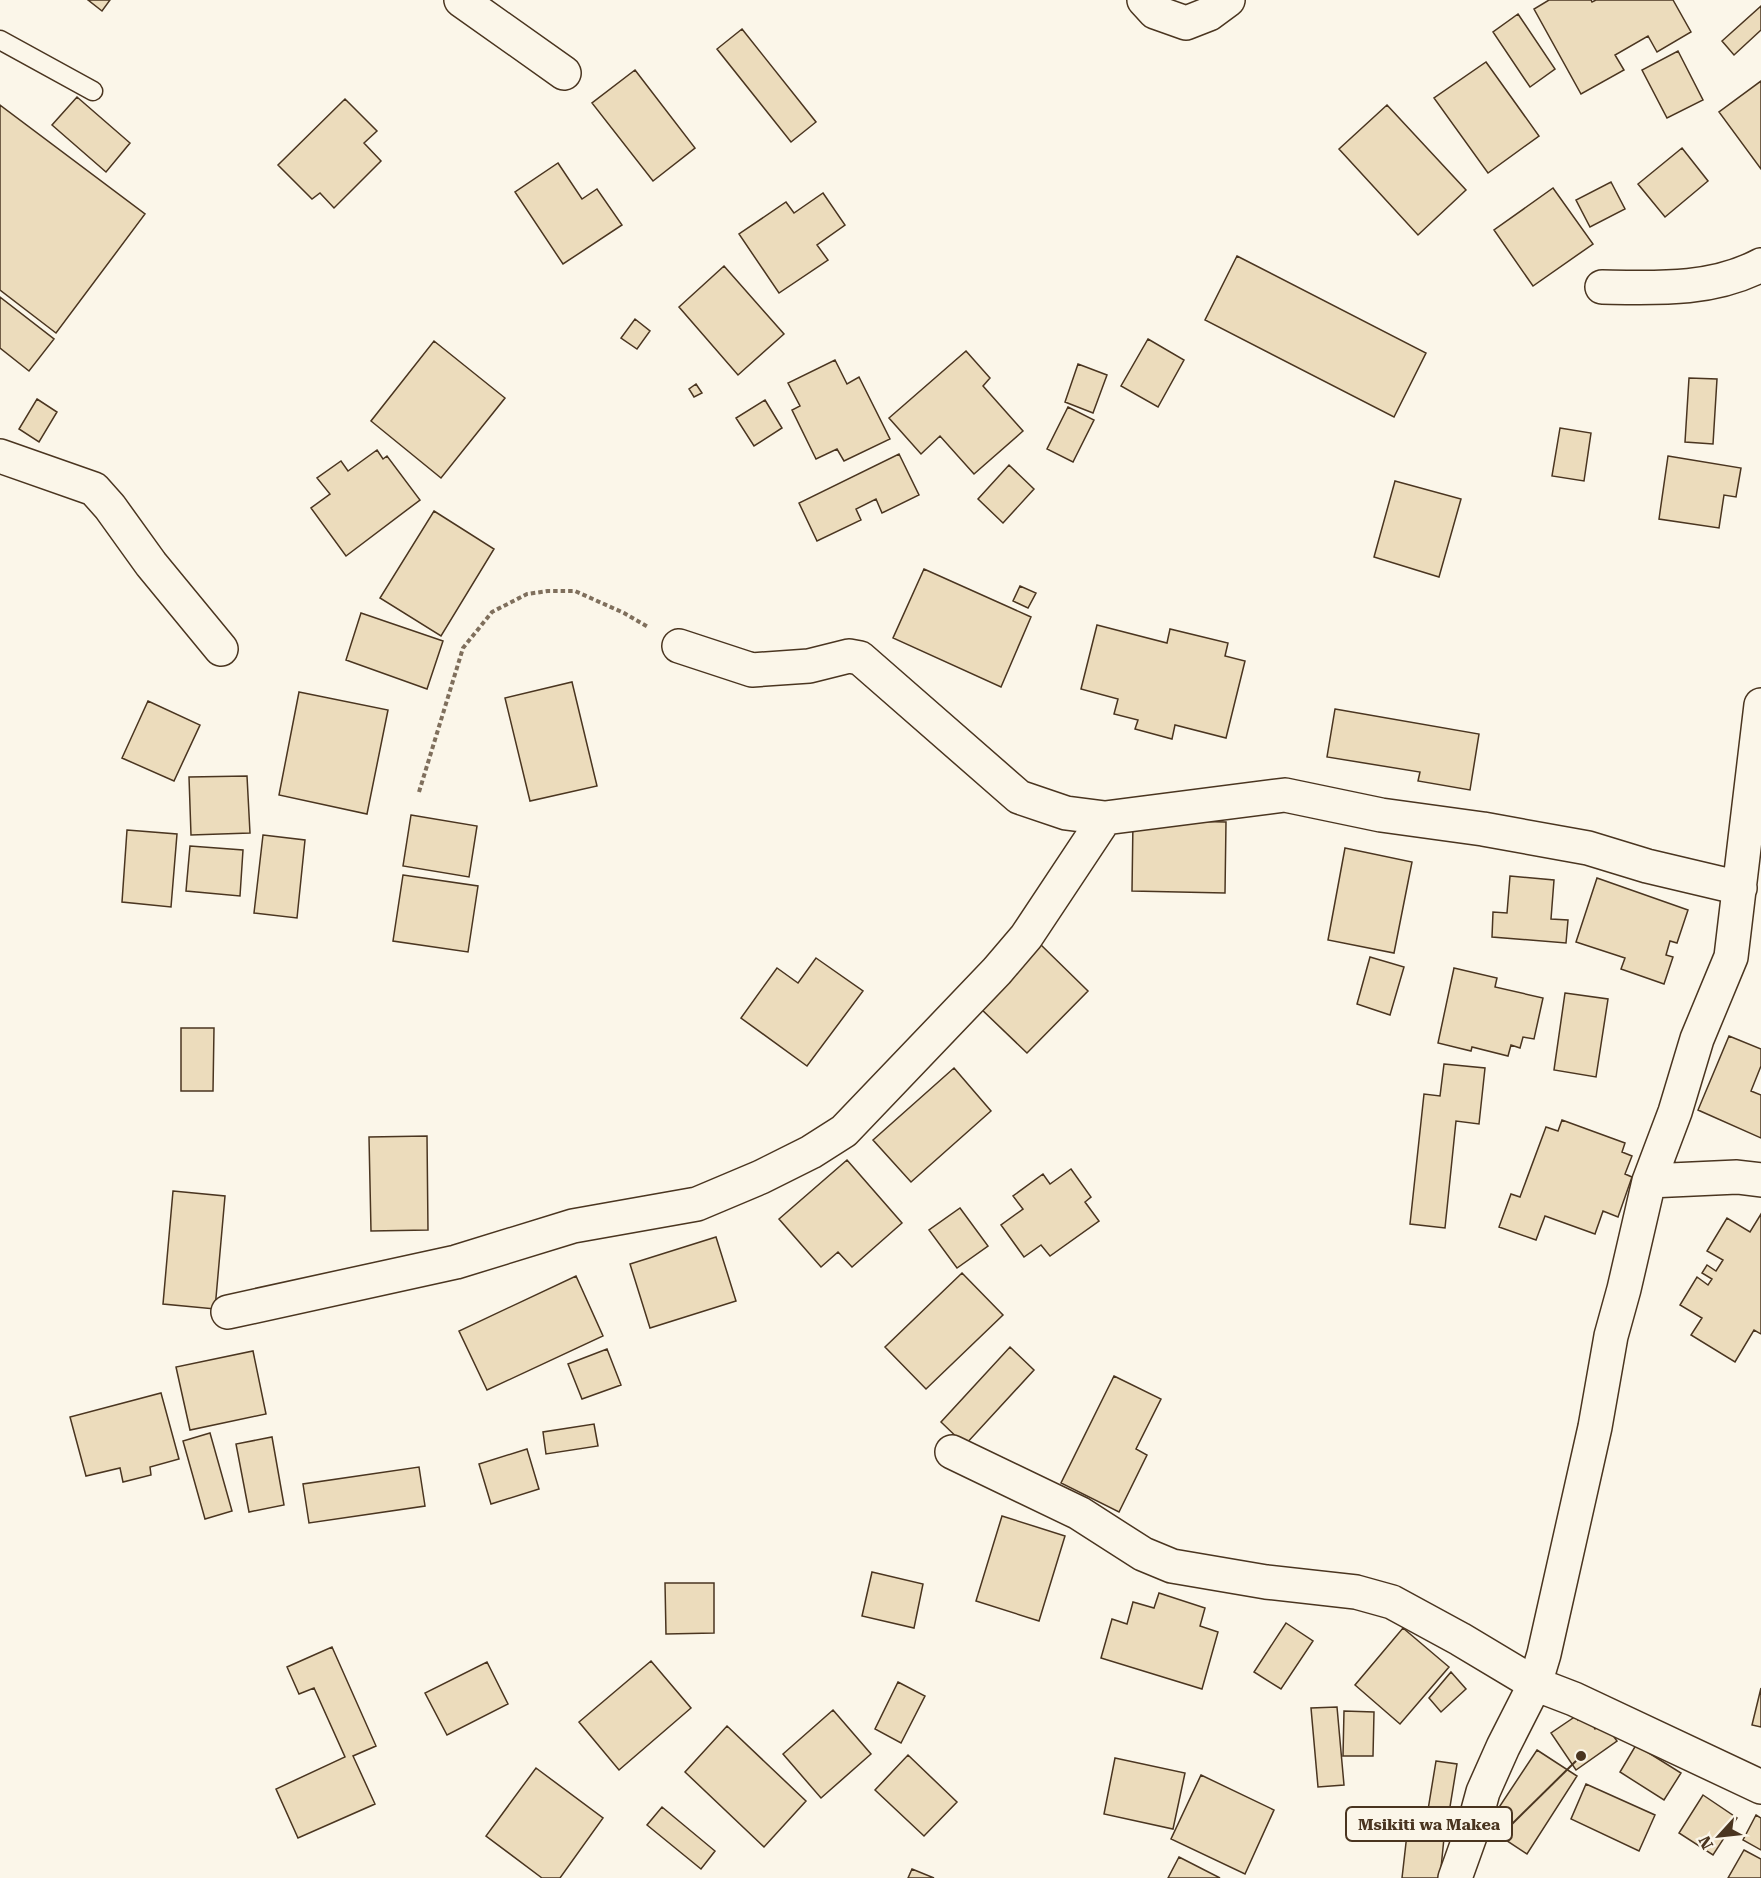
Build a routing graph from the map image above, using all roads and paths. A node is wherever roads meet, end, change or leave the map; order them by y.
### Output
1 (460, 0) edge
2 (1144, 0) edge
3 (1227, 0) edge
4 (0, 40) edge
5 (564, 73) dead end
6 (93, 91) dead end
7 (1761, 265) edge
8 (1602, 287) dead end
9 (0, 456) edge
10 (679, 646) joint
11 (221, 649) dead end
12 (1761, 705) edge
13 (419, 792) dead end
14 (1105, 818) junction
15 (1740, 888) junction
16 (1761, 1180) edge
17 (1649, 1181) junction
18 (228, 1312) dead end
19 (952, 1452) dead end
20 (1535, 1684) junction
21 (1761, 1787) edge
22 (1455, 1878) edge

1 - 5 street
2 - 3 street
4 - 6 lane
7 - 8 street
9 - 11 street
10 - 13 path
10 - 14 street
12 - 15 street
14 - 15 street
14 - 18 street
15 - 17 street
16 - 17 street
17 - 20 street
19 - 20 street
20 - 21 street
20 - 22 street

